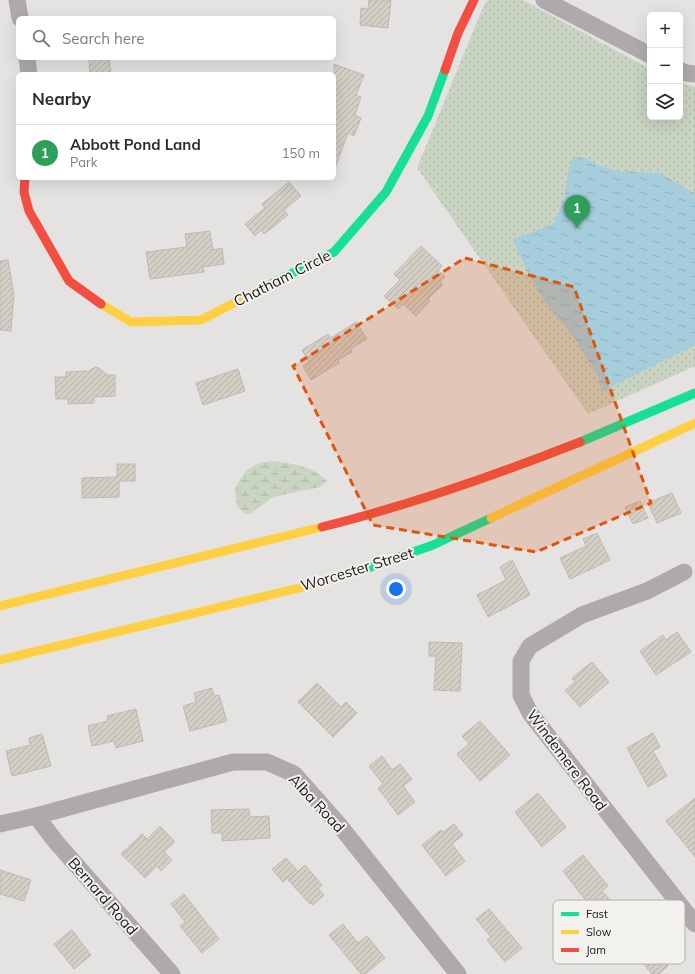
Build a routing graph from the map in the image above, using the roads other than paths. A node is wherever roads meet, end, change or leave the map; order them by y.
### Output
1 (17, 0) edge
2 (474, 0) edge
3 (544, 0) edge
4 (20, 16) edge
5 (647, 53) edge
6 (27, 60) edge
7 (29, 72) edge
8 (683, 72) edge
9 (695, 74) edge
10 (25, 180) edge
11 (695, 393) edge
12 (695, 423) edge
13 (684, 572) dead end
14 (0, 606) edge
15 (0, 660) edge
16 (36, 816) junction
17 (0, 824) edge
18 (676, 900) edge
19 (685, 911) edge
20 (695, 924) edge
21 (172, 974) edge
22 (458, 974) edge

1 - 4 street
2 - 10 main road, Chatham Circle
3 - 5 street
6 - 7 street
8 - 9 street
11 - 14 main road
12 - 15 main road, Worcester Street
13 - 18 street, Windemere Road
16 - 17 street, Alba Road
16 - 21 street, Bernard Road
16 - 22 street, Alba Road
19 - 20 street, Windemere Road

